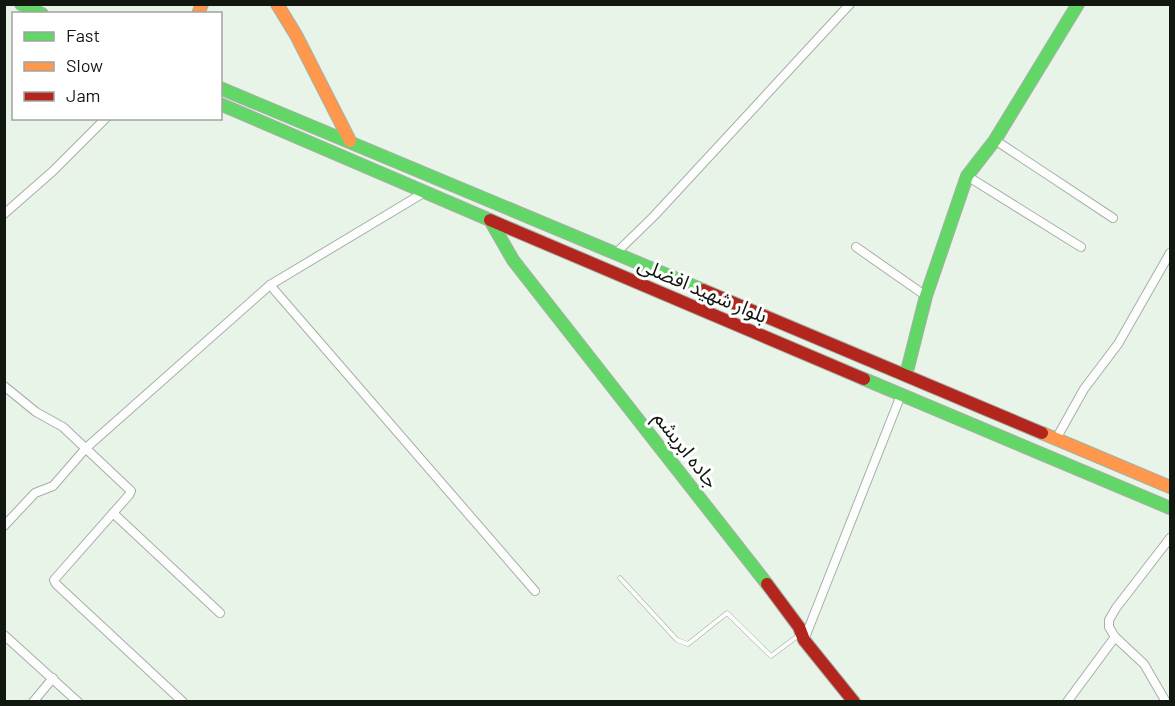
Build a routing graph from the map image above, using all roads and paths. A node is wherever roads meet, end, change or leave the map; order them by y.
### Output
1 (21, 4) edge
2 (277, 4) edge
3 (850, 4) edge
4 (1078, 4) edge
5 (38, 12) edge
6 (222, 89) edge
7 (222, 105) edge
8 (104, 120) edge
9 (995, 140) junction
10 (350, 141) junction
11 (967, 176) junction
12 (425, 191) junction
13 (4, 214) edge
14 (1113, 218) dead end
15 (490, 220) junction
16 (856, 247) dead end
17 (1081, 247) dead end
18 (616, 253) junction
19 (1170, 253) edge
20 (270, 285) junction
21 (926, 297) junction
22 (831, 344) junction
23 (819, 359) junction
24 (906, 375) junction
25 (4, 386) edge
26 (901, 394) junction
27 (1056, 439) junction
28 (86, 448) junction
29 (1169, 485) edge
30 (1170, 508) edge
31 (113, 513) junction
32 (4, 526) edge
33 (1170, 538) edge
34 (620, 578) dead end
35 (535, 591) dead end
36 (220, 613) dead end
37 (4, 635) edge
38 (803, 636) junction
39 (1114, 637) junction
40 (53, 678) junction
41 (33, 702) edge
42 (78, 702) edge
43 (183, 702) edge
44 (854, 702) edge
45 (1067, 702) edge
46 (1166, 702) edge

1 - 5 main road
2 - 10 main road
3 - 18 street
4 - 9 main road
6 - 10 main road, بلوار شهید افضلی
7 - 12 main road, بلوار شهید افضلی
8 - 13 street
9 - 11 main road
9 - 14 street
10 - 18 main road, بلوار شهید افضلی
11 - 17 street
11 - 21 main road
12 - 15 main road, بلوار شهید افضلی
12 - 20 street
15 - 23 main road, بلوار شهید افضلی
15 - 38 main road, جاده ابریشم
16 - 21 street
18 - 22 main road, بلوار شهید افضلی
19 - 27 street
20 - 28 street
20 - 35 street
21 - 24 main road
22 - 23 main road
22 - 24 main road, بلوار شهید افضلی
23 - 26 main road, بلوار شهید افضلی
24 - 27 main road, بلوار شهید افضلی
25 - 28 street
26 - 30 main road, بلوار شهید افضلی
26 - 38 street
27 - 29 main road, بلوار شهید افضلی
28 - 31 street
28 - 32 street
31 - 36 street
31 - 43 street
33 - 39 street
34 - 38 lane
37 - 40 street
38 - 44 main road, جاده ابریشم
39 - 45 street
39 - 46 street
40 - 41 street
40 - 42 street

